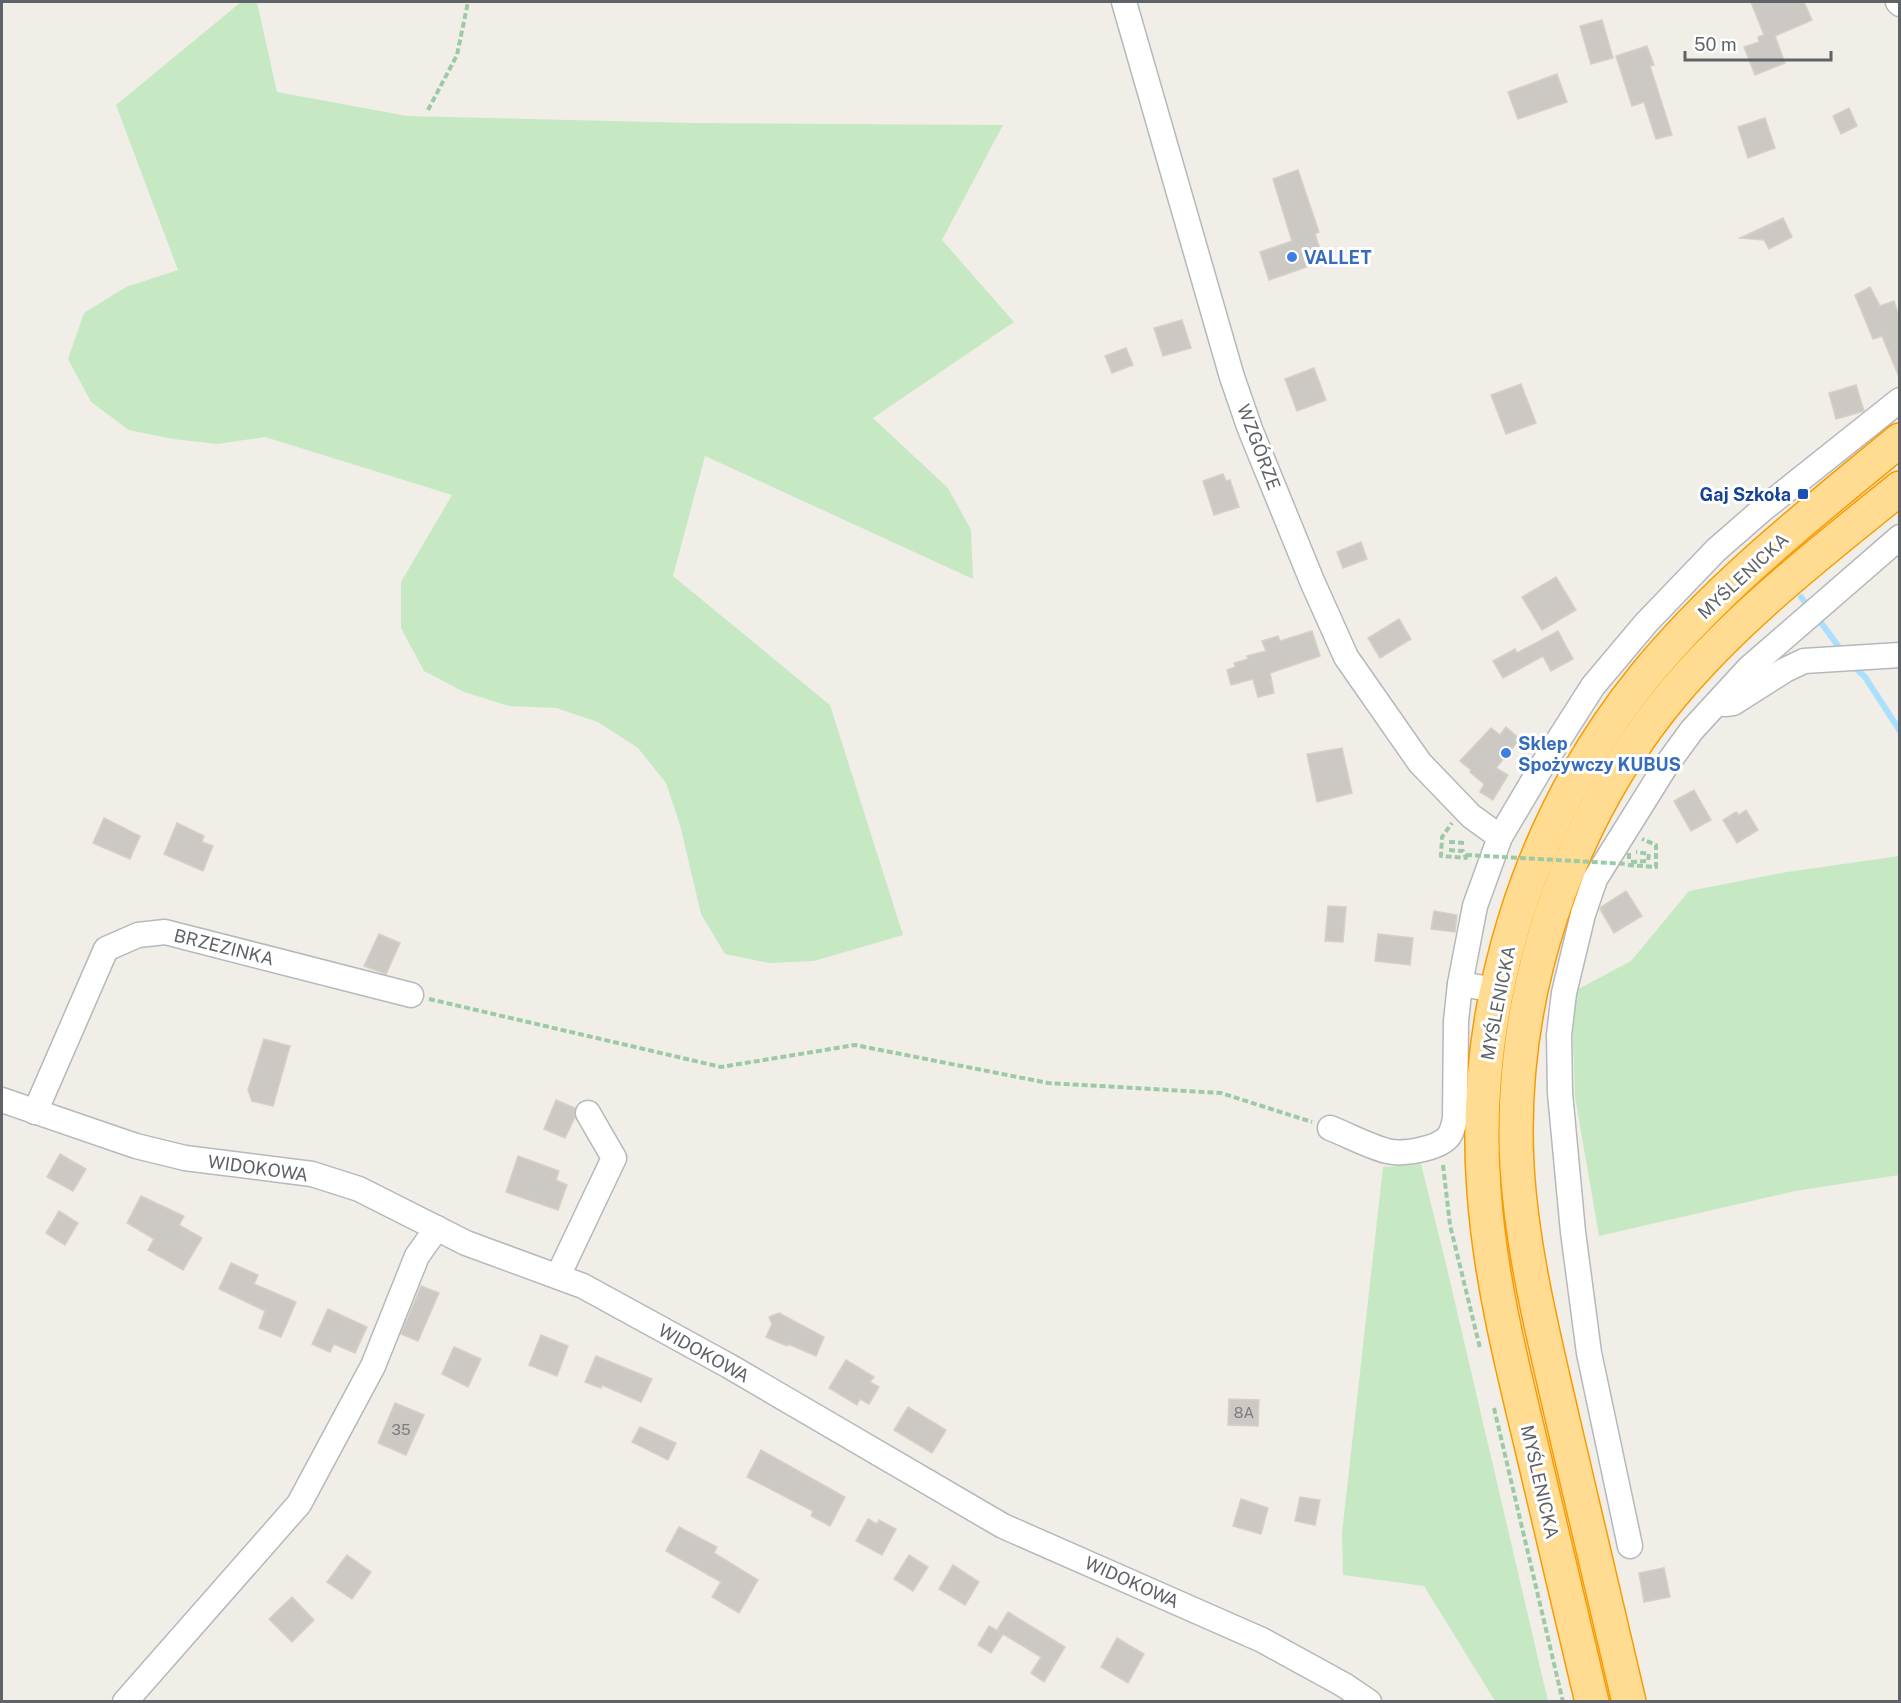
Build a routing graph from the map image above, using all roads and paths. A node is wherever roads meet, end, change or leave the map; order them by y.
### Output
1 (468, 2) edge
2 (1124, 2) edge
3 (428, 110) dead end
4 (1899, 400) edge
5 (1899, 440) edge
6 (1899, 488) edge
7 (1899, 537) edge
8 (1899, 655) edge
9 (1719, 701) junction
10 (1546, 758) junction
11 (1579, 771) junction
12 (1462, 808) junction
13 (1500, 837) junction
14 (1627, 841) junction
15 (1449, 842) dead end
16 (1466, 843) dead end
17 (1442, 849) junction
18 (1449, 850) dead end
19 (1466, 853) junction
20 (1642, 854) dead end
21 (1649, 854) dead end
22 (1628, 861) junction
23 (1460, 984) junction
24 (1497, 990) junction
25 (411, 995) joint
26 (2, 1100) edge
27 (35, 1112) junction
28 (588, 1113) dead end
29 (1330, 1128) joint
30 (437, 1228) junction
31 (558, 1276) junction
32 (1630, 1546) dead end
33 (1356, 1698) edge
34 (125, 1701) edge
35 (1592, 1701) edge
36 (1629, 1701) edge

1 - 3 path
2 - 12 street, WZGÓRZE
4 - 10 street
5 - 11 highway, MYŚLENICKA
6 - 36 highway, MYŚLENICKA
7 - 9 street
8 - 9 street
9 - 14 street
10 - 11 street
10 - 13 street
11 - 24 highway, MYŚLENICKA
12 - 13 street, WZGÓRZE
12 - 17 path
13 - 23 street
14 - 22 path, bridge
14 - 22 path
14 - 32 street
15 - 16 path
17 - 19 path
17 - 19 path
18 - 19 path
19 - 22 path, bridge
20 - 22 path
21 - 22 path
23 - 24 street
23 - 29 street
24 - 35 highway, MYŚLENICKA
25 - 27 street, BRZEZINKA
25 - 29 path
26 - 27 street, WIDOKOWA
27 - 30 street, WIDOKOWA
28 - 31 street
30 - 31 street, WIDOKOWA
30 - 34 street
31 - 33 street, WIDOKOWA

